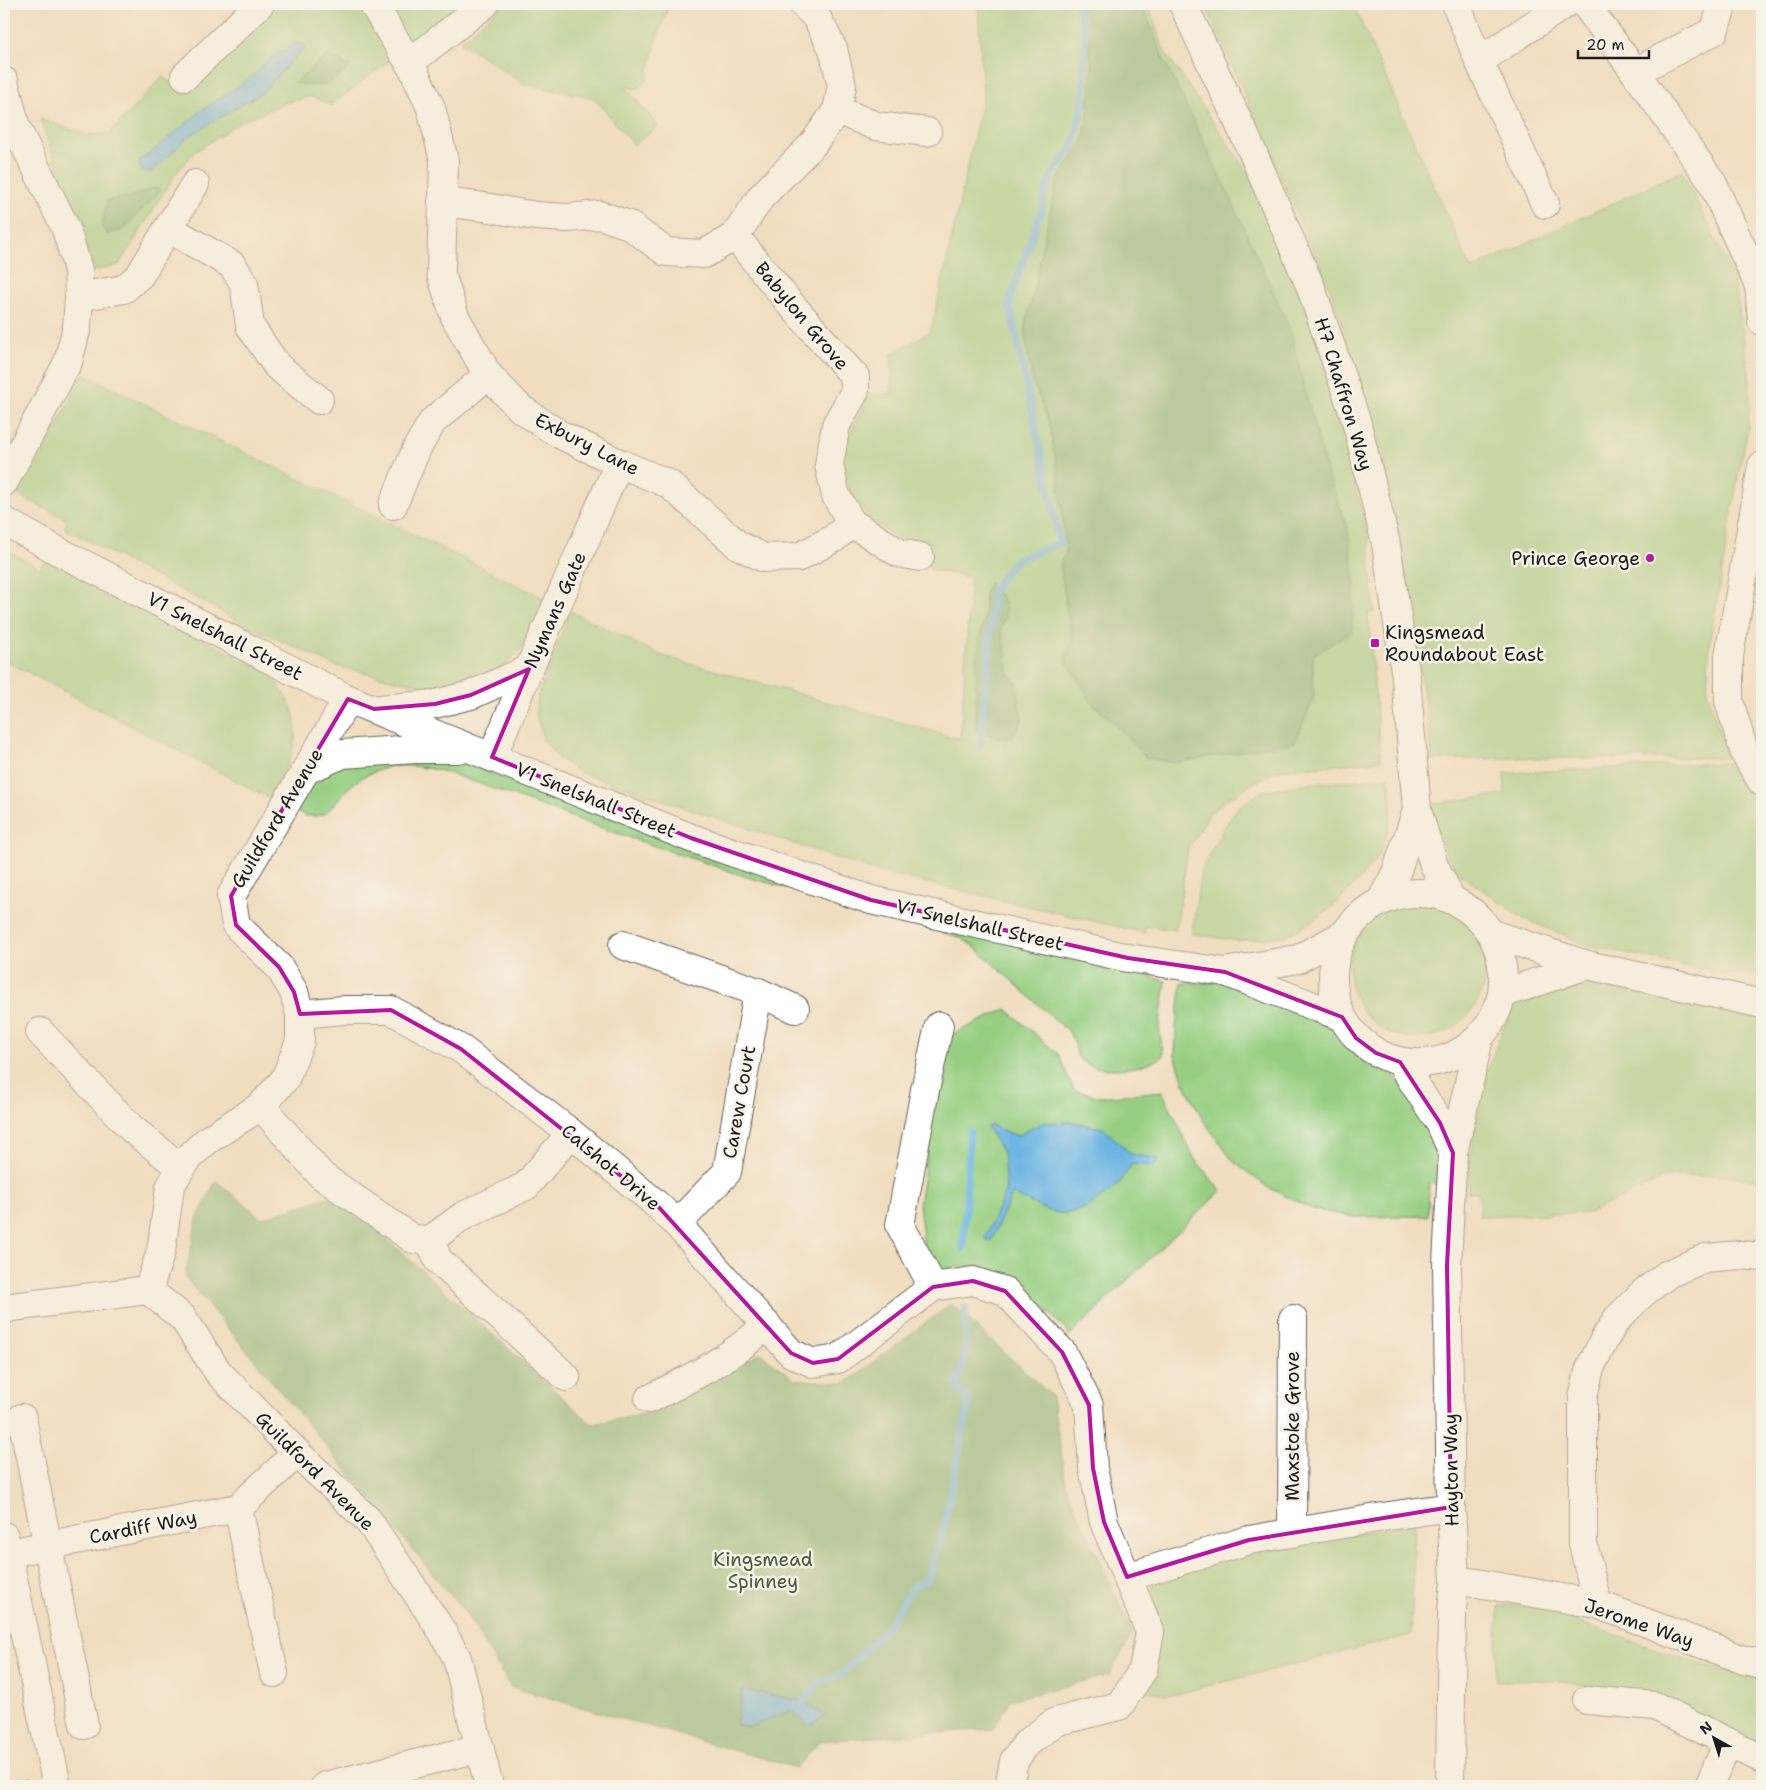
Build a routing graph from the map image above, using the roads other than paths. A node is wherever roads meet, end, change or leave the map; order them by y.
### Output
1 (260, 4) edge
2 (373, 4) edge
3 (485, 4) edge
4 (1183, 4) edge
5 (1456, 4) edge
6 (1565, 4) edge
7 (1585, 4) edge
8 (817, 8) edge
9 (1721, 10) dead end
10 (1479, 61) junction
11 (409, 62) junction
12 (1635, 72) junction
13 (185, 76) dead end
14 (4, 81) edge
15 (837, 110) junction
16 (927, 132) dead end
17 (195, 184) dead end
18 (442, 202) junction
19 (1545, 204) dead end
20 (168, 228) junction
21 (735, 236) junction
22 (80, 297) junction
23 (1762, 321) edge
24 (488, 375) junction
25 (319, 400) dead end
26 (619, 463) junction
27 (1762, 466) edge
28 (4, 482) edge
29 (393, 505) dead end
30 (4, 521) edge
31 (852, 523) junction
32 (920, 557) dead end
33 (529, 669) junction
34 (348, 699) junction
35 (374, 709) junction
36 (482, 753) junction
37 (306, 770) junction
38 (1762, 782) edge
39 (1417, 810) junction
40 (1451, 899) junction
41 (1380, 901) junction
42 (1345, 934) junction
43 (1492, 934) junction
44 (623, 945) dead end
45 (1587, 965) junction
46 (1225, 972) junction
47 (758, 992) junction
48 (1502, 994) junction
49 (1762, 1004) edge
50 (795, 1009) dead end
51 (300, 1014) junction
52 (1342, 1017) junction
53 (939, 1026) dead end
54 (40, 1032) dead end
55 (1479, 1038) junction
56 (1400, 1062) junction
57 (261, 1106) junction
58 (571, 1133) junction
59 (1453, 1153) junction
60 (181, 1168) junction
61 (677, 1224) junction
62 (430, 1240) junction
63 (1762, 1257) edge
64 (933, 1287) junction
65 (148, 1290) junction
66 (7, 1307) edge
67 (1292, 1319) dead end
68 (767, 1325) junction
69 (566, 1377) dead end
70 (649, 1399) dead end
71 (22, 1418) dead end
72 (297, 1453) junction
73 (1451, 1507) junction
74 (238, 1508) junction
75 (1292, 1533) junction
76 (6, 1544) edge
77 (49, 1545) junction
78 (1127, 1576) junction
79 (1455, 1581) junction
80 (1597, 1604) junction
81 (1762, 1664) edge
82 (274, 1672) dead end
83 (1587, 1700) dead end
84 (84, 1725) dead end
85 (1728, 1742) junction
86 (480, 1748) junction
87 (1762, 1759) edge
88 (57, 1786) edge
89 (325, 1786) edge
90 (489, 1786) edge
91 (1009, 1786) edge
92 (1450, 1786) edge
93 (1709, 1786) edge

1 - 13 street
2 - 11 street, Exbury Lane
3 - 11 street
4 - 39 street, H7 Chaffron Way
5 - 10 street
6 - 10 street
7 - 12 street
8 - 15 street
9 - 12 street
10 - 19 street
11 - 18 street, Exbury Lane
12 - 23 street
14 - 22 street
15 - 16 street
15 - 21 street
17 - 20 street
18 - 21 street
18 - 24 street, Exbury Lane
20 - 22 street
20 - 25 street
21 - 31 street, Babylon Grove
22 - 28 street
24 - 26 street, Exbury Lane
24 - 29 street
26 - 31 street, Exbury Lane
26 - 33 street, Nymans Gate
27 - 38 street
30 - 34 street, V1 Snelshall Street
31 - 32 street, Babylon Grove
33 - 35 street
33 - 36 street, Nymans Gate
34 - 35 street, V1 Snelshall Street
34 - 37 street, Guildford Avenue
35 - 36 street, V1 Snelshall Street
36 - 37 street
36 - 46 street, V1 Snelshall Street
37 - 51 street, Guildford Avenue
39 - 40 street, H7 Chaffron Way
39 - 41 street, H7 Chaffron Way
40 - 41 street
40 - 43 street
41 - 42 street
42 - 46 street, V1 Snelshall Street
42 - 52 street
43 - 45 street
43 - 48 street
44 - 47 street
45 - 48 street
45 - 49 street
46 - 52 street, V1 Snelshall Street
47 - 50 street
47 - 61 street, Carew Court
48 - 55 street
51 - 57 street, Guildford Avenue
51 - 58 street, Calshot Drive
52 - 56 street
53 - 64 street
54 - 60 street
55 - 56 street
55 - 59 street, Hayton Way
56 - 59 street, Hayton Way
57 - 60 street, Guildford Avenue
57 - 62 street
58 - 61 street, Calshot Drive
58 - 62 street
59 - 73 street, Hayton Way
60 - 65 street, Guildford Avenue
61 - 68 street, Calshot Drive
62 - 69 street
63 - 80 street
64 - 68 street, Calshot Drive
64 - 78 street
65 - 66 street
65 - 72 street, Guildford Avenue
67 - 75 street, Maxstoke Grove
68 - 70 street
71 - 77 street
72 - 74 street
72 - 86 street, Guildford Avenue
73 - 75 street
73 - 79 street, Hayton Way
74 - 77 street, Cardiff Way
74 - 82 street
75 - 78 street
76 - 77 street, Cardiff Way
76 - 88 street
77 - 84 street
78 - 91 street
79 - 80 street, Jerome Way
79 - 92 street, Hayton Way
80 - 81 street, Jerome Way
83 - 85 street
85 - 87 street
85 - 93 street
86 - 89 street
86 - 90 street, Guildford Avenue

